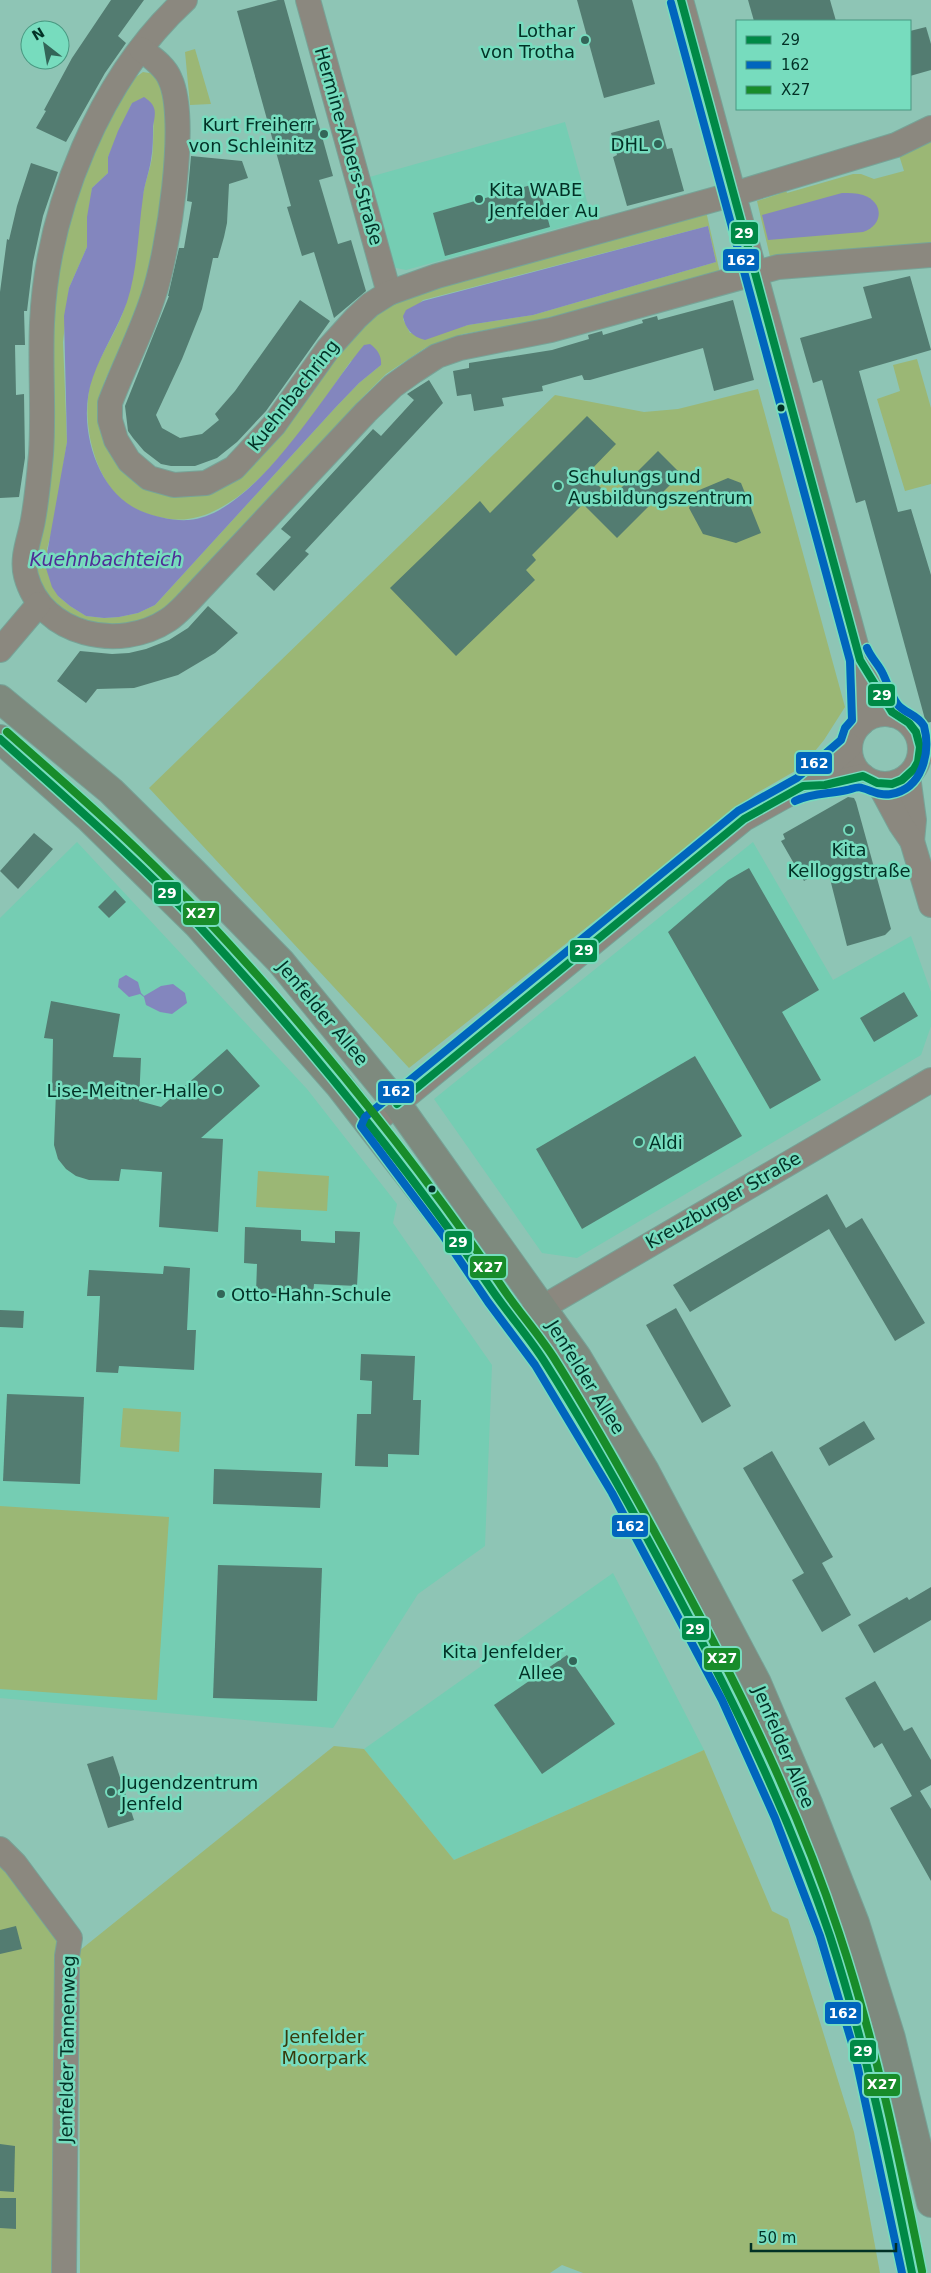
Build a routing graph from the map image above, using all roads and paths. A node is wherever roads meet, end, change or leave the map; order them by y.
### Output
1 (185, 0) edge
2 (308, 0) edge
3 (681, 0) edge
4 (141, 49) junction
5 (931, 128) edge
6 (734, 194) junction
7 (931, 255) edge
8 (756, 274) junction
9 (389, 293) junction
10 (39, 604) junction
11 (0, 650) edge
12 (860, 660) junction
13 (0, 699) edge
14 (893, 715) junction
15 (862, 723) junction
16 (924, 735) edge
17 (0, 739) edge
18 (850, 746) junction
19 (919, 767) edge
20 (871, 780) junction
21 (803, 786) junction
22 (912, 840) junction
23 (931, 905) edge
24 (931, 1080) edge
25 (397, 1104) junction
26 (371, 1125) junction
27 (542, 1307) junction
28 (516, 1322) junction
29 (0, 1849) edge
30 (931, 2203) edge
31 (64, 2273) edge
32 (912, 2273) edge

1 - 4 street
2 - 9 street, Hermine-Albers-Straße
3 - 6 street
4 - 9 street, Kuehnbachring
4 - 10 street
5 - 6 street, Kuehnbachring
6 - 8 street
6 - 9 street, Kuehnbachring
7 - 8 street
8 - 10 street
8 - 12 street
10 - 11 street
12 - 14 street
12 - 15 street
13 - 25 main road, Jenfelder Allee
14 - 15 street
14 - 16 street
15 - 18 street
16 - 19 street
17 - 26 main road, Jenfelder Allee
18 - 20 street
18 - 21 street
19 - 20 street
19 - 22 street
20 - 21 street
20 - 22 street
21 - 25 street
22 - 23 street
24 - 27 street, Kreuzburger Straße
25 - 26 street
25 - 27 main road, Jenfelder Allee
26 - 28 main road, Jenfelder Allee
27 - 28 street, Kreuzburger Straße
27 - 30 main road, Jenfelder Allee
28 - 32 main road, Jenfelder Allee
29 - 31 street, Jenfelder Tannenweg

